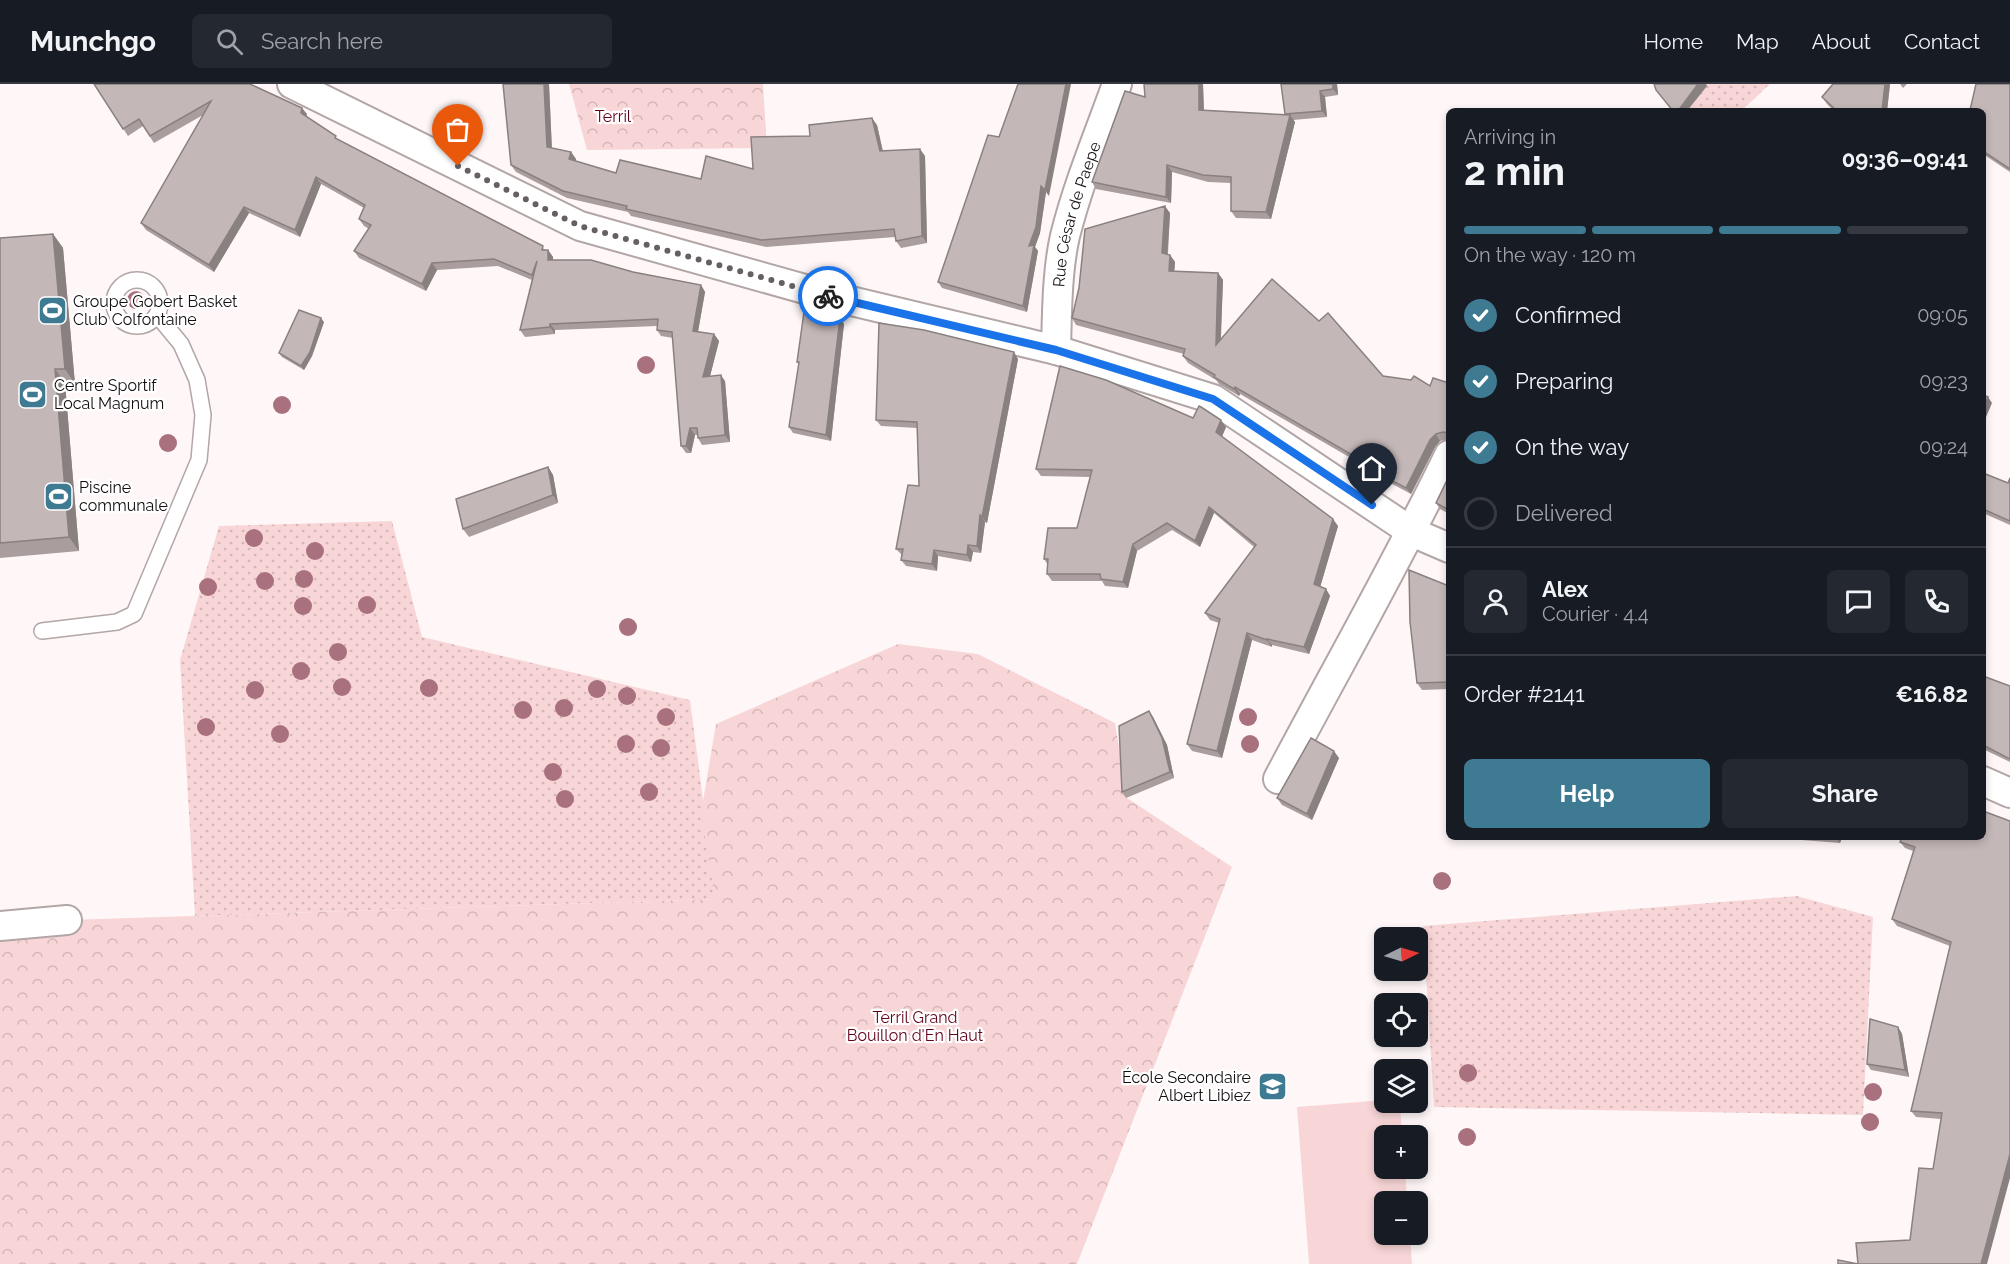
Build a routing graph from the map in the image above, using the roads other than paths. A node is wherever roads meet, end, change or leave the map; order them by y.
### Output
1 (292, 84) edge
2 (1117, 84) edge
3 (157, 315) dead end
4 (1056, 350) junction
5 (1446, 461) edge
6 (1412, 532) junction
7 (1446, 547) edge
8 (42, 632) dead end
9 (1278, 779) dead end
10 (1986, 782) edge
11 (2010, 793) edge
12 (66, 920) dead end
13 (0, 926) edge

1 - 4 street
2 - 4 street, Rue César de Paepe
3 - 8 lane
4 - 6 street
5 - 6 street
6 - 7 street
6 - 9 street
10 - 11 street
12 - 13 street

